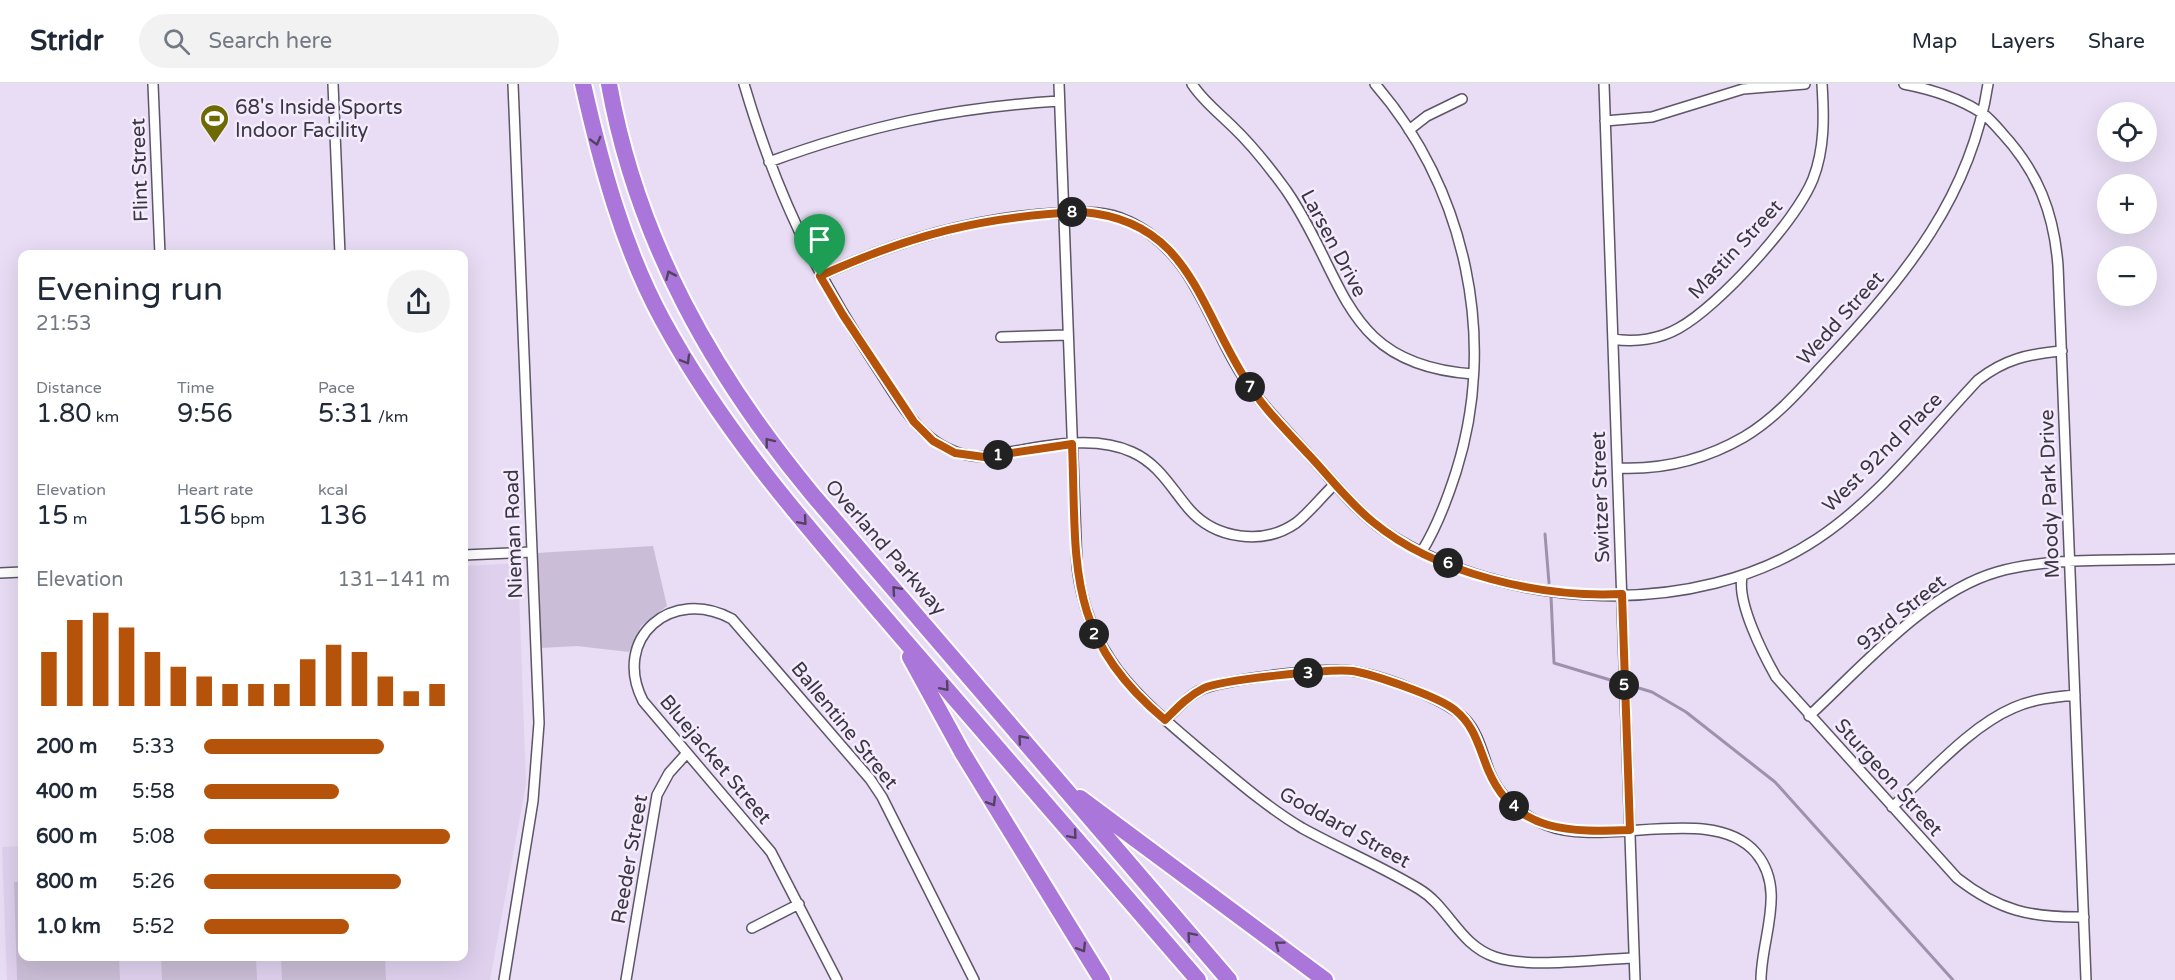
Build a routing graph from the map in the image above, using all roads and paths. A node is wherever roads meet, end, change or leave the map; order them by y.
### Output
1 (153, 84) edge
2 (333, 84) edge
3 (513, 84) edge
4 (583, 84) edge
5 (609, 84) edge
6 (744, 84) edge
7 (1059, 84) edge
8 (1192, 84) edge
9 (1375, 84) edge
10 (1604, 84) edge
11 (1805, 84) edge
12 (1822, 84) edge
13 (1904, 84) edge
14 (1988, 84) edge
15 (1462, 99) dead end
16 (1059, 101) junction
17 (1983, 113) junction
18 (1605, 121) junction
19 (1410, 130) junction
20 (769, 162) junction
21 (1064, 212) junction
22 (160, 250) edge
23 (340, 250) edge
24 (820, 276) junction
25 (1067, 335) junction
26 (1001, 337) dead end
27 (1613, 339) junction
28 (2062, 351) junction
29 (1473, 374) junction
30 (1072, 444) junction
31 (1618, 468) junction
32 (1335, 484) junction
33 (1422, 551) junction
34 (532, 552) junction
35 (468, 555) edge
36 (2175, 559) edge
37 (2070, 563) junction
38 (18, 572) edge
39 (0, 573) edge
40 (1742, 577) junction
41 (1622, 594) junction
42 (676, 610) joint
43 (893, 627) junction
44 (2075, 695) junction
45 (1809, 716) junction
46 (1165, 720) junction
47 (687, 753) junction
48 (1060, 783) junction
49 (1892, 807) junction
50 (1630, 830) junction
51 (799, 904) junction
52 (2084, 917) junction
53 (752, 928) dead end
54 (1634, 958) junction
55 (504, 980) edge
56 (626, 980) edge
57 (837, 980) edge
58 (974, 980) edge
59 (1102, 980) edge
60 (1198, 980) edge
61 (1229, 980) edge
62 (1325, 980) edge
63 (1635, 980) edge
64 (1761, 980) edge
65 (2086, 980) edge

1 - 22 street, Flint Street
2 - 23 street
3 - 34 street, Nieman Road
4 -> 43 highway
48 -> 5 highway, Overland Parkway
6 - 20 street
7 - 16 street, Goddard Street
8 - 29 street, Larsen Drive
9 - 19 street
10 - 18 street, Switzer Street
11 - 18 street
12 - 27 street, Mastin Street
13 - 17 street, Moody Park Drive
14 - 17 street, Wedd Street
15 - 19 street
16 - 20 street
16 - 21 street, Goddard Street
17 - 28 street, Moody Park Drive
17 - 31 street, Wedd Street
18 - 27 street, Switzer Street
19 - 29 street
20 - 24 street
21 - 24 street, West 92nd Place
21 - 25 street, Goddard Street
21 - 32 street, West 92nd Place
24 - 30 street
25 - 26 street
25 - 30 street, Goddard Street
27 - 31 street, Switzer Street
28 - 37 street, Moody Park Drive
28 - 40 street, West 92nd Place
29 - 33 street
30 - 32 street
30 - 46 street, Goddard Street
31 - 41 street, Switzer Street
32 - 33 street, West 92nd Place
33 - 41 street, West 92nd Place
34 - 35 street
34 - 55 street, Nieman Road
36 - 37 street, 93rd Street
37 - 44 street, Moody Park Drive
37 - 45 street, 93rd Street
38 - 39 street
40 - 41 street, West 92nd Place
40 - 45 street, Sturgeon Street
41 - 50 street, Switzer Street
42 - 47 street, Bluejacket Street
42 - 58 street, Ballentine Street
43 -> 59 highway
43 -> 60 highway
44 - 49 street
44 - 52 street, Moody Park Drive
45 - 49 street, Sturgeon Street
46 - 50 street
46 - 54 street, Goddard Street
47 - 51 street, Bluejacket Street
47 - 56 street, Reeder Street
61 -> 48 highway, Overland Parkway
62 -> 48 highway
49 - 52 street, Sturgeon Street
50 - 54 street, Switzer Street
50 - 64 street
51 - 53 street
51 - 57 street, Bluejacket Street
52 - 65 street, Moody Park Drive
54 - 63 street, Switzer Street

